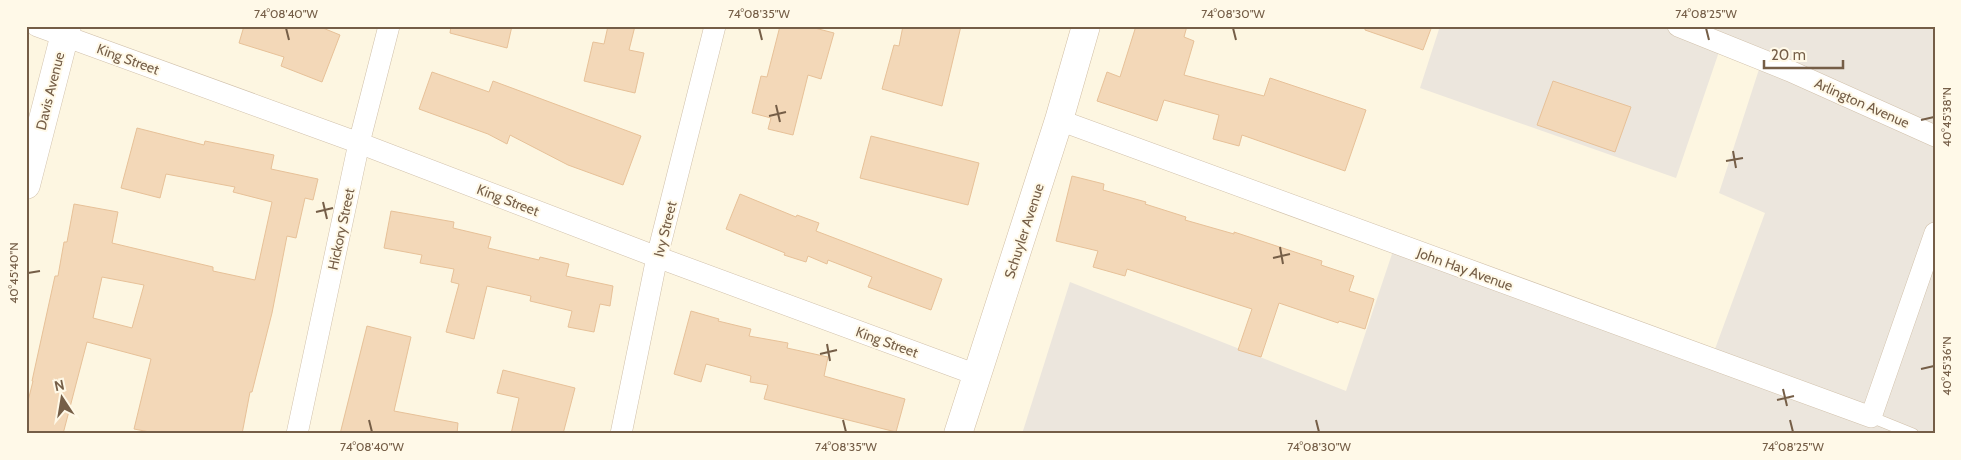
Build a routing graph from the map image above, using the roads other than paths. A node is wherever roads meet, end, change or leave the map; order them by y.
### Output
1 (37, 26) edge
2 (389, 26) edge
3 (716, 26) edge
4 (1086, 26) edge
5 (1684, 27) edge
6 (66, 31) edge
7 (1059, 120) junction
8 (1935, 136) edge
9 (359, 143) junction
10 (26, 185) edge
11 (1935, 233) edge
12 (657, 257) junction
13 (978, 375) junction
14 (1871, 417) junction
15 (298, 434) edge
16 (621, 434) edge
17 (958, 434) edge
18 (1912, 434) edge

1 - 6 street, King Street
2 - 9 street, Hickory Street
3 - 12 street, Ivy Street
4 - 7 main road, Schuyler Avenue
5 - 8 street, Arlington Avenue
6 - 9 street, King Street
6 - 10 main road, Davis Avenue
7 - 13 main road, Schuyler Avenue
7 - 14 street, John Hay Avenue
9 - 12 street, King Street
9 - 15 street, Hickory Street
11 - 14 street
12 - 13 street, King Street
12 - 16 street, Ivy Street
13 - 17 main road, Schuyler Avenue
14 - 18 lane

